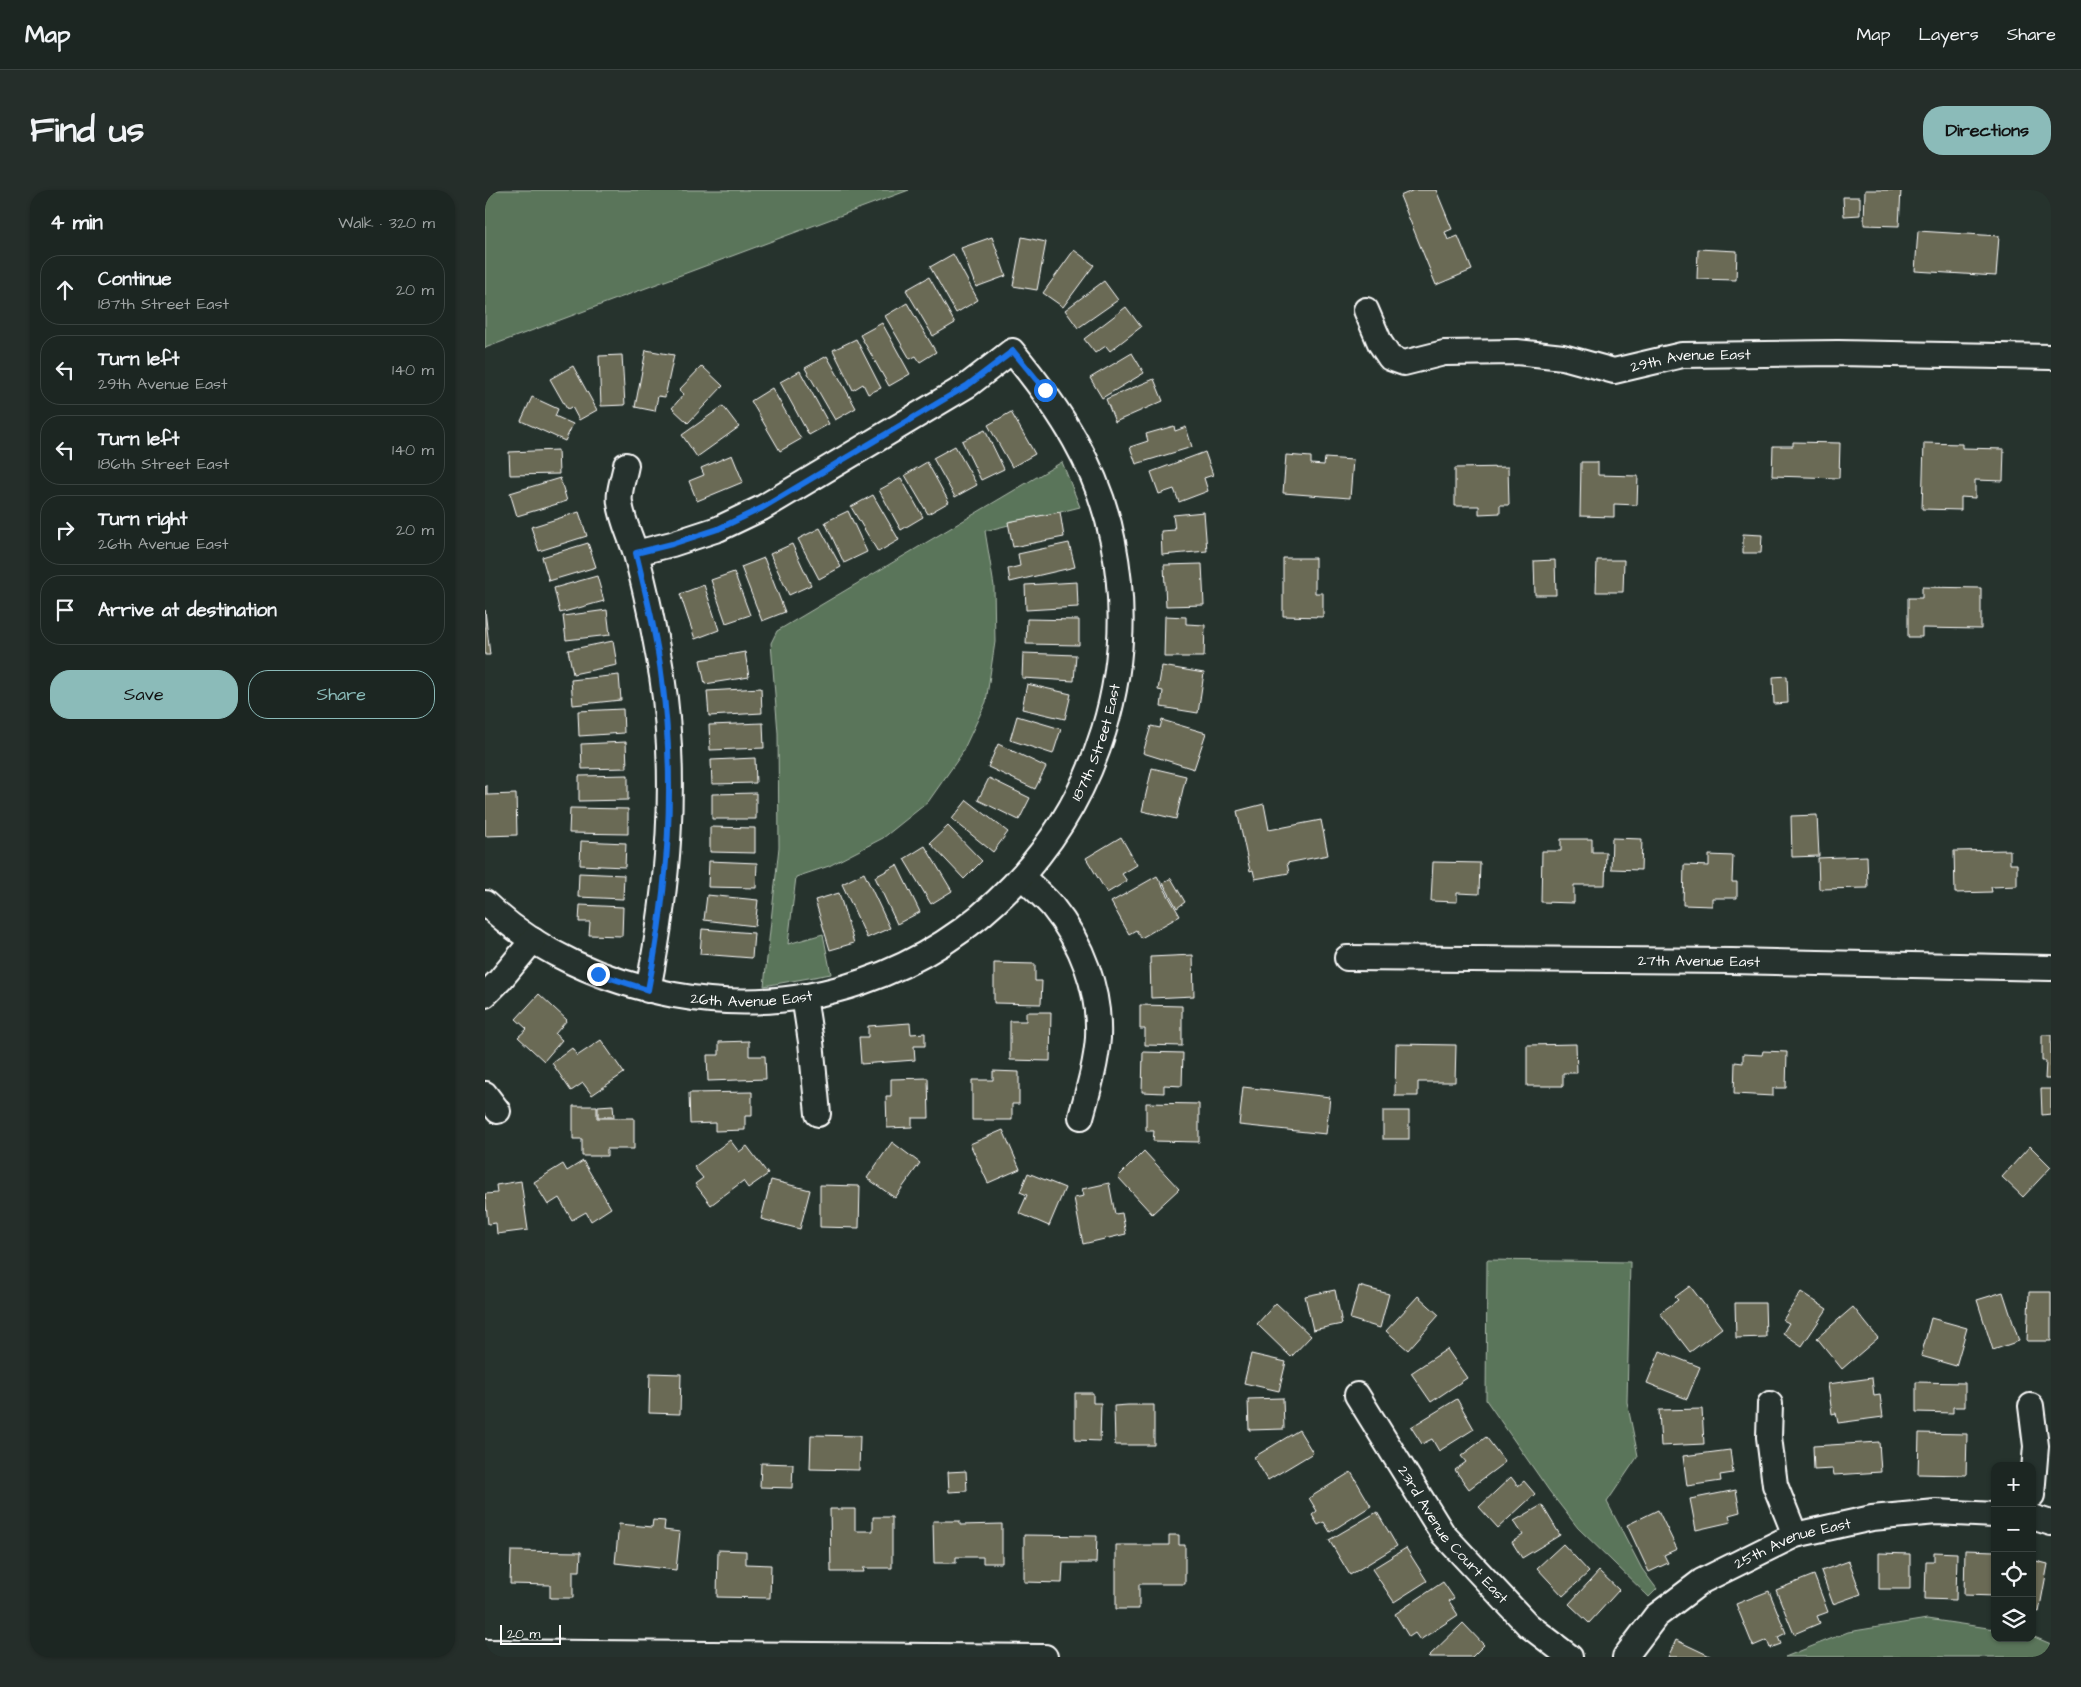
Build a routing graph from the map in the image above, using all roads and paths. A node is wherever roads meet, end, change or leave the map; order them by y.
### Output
1 (1366, 310) dead end
2 (2051, 357) edge
3 (625, 466) dead end
4 (636, 553) junction
5 (1022, 877) junction
6 (485, 903) edge
7 (533, 940) junction
8 (1347, 958) dead end
9 (2051, 968) edge
10 (648, 990) junction
11 (485, 995) edge
12 (804, 996) junction
13 (818, 1114) dead end
14 (1081, 1117) dead end
15 (1357, 1395) dead end
16 (1769, 1404) dead end
17 (2031, 1406) dead end
18 (2035, 1462) edge
19 (1991, 1515) edge
20 (2036, 1518) edge
21 (2051, 1523) edge
22 (1795, 1535) junction
23 (485, 1652) edge
24 (1045, 1657) edge
25 (1570, 1657) edge
26 (1625, 1657) edge

1 - 2 street, 29th Avenue East
3 - 4 street
4 - 5 street, 187th Street East
4 - 10 street
5 - 12 street, 26th Avenue East
5 - 14 street
6 - 7 street, 26th Avenue East
7 - 10 street, 26th Avenue East
7 - 11 street
8 - 9 street, 27th Avenue East
10 - 12 street, 26th Avenue East
12 - 13 street
15 - 25 street, 23rd Avenue Court East
16 - 22 street
17 - 18 street
19 - 22 street, 25th Avenue East
20 - 21 street
22 - 26 street, 25th Avenue East
23 - 24 street

